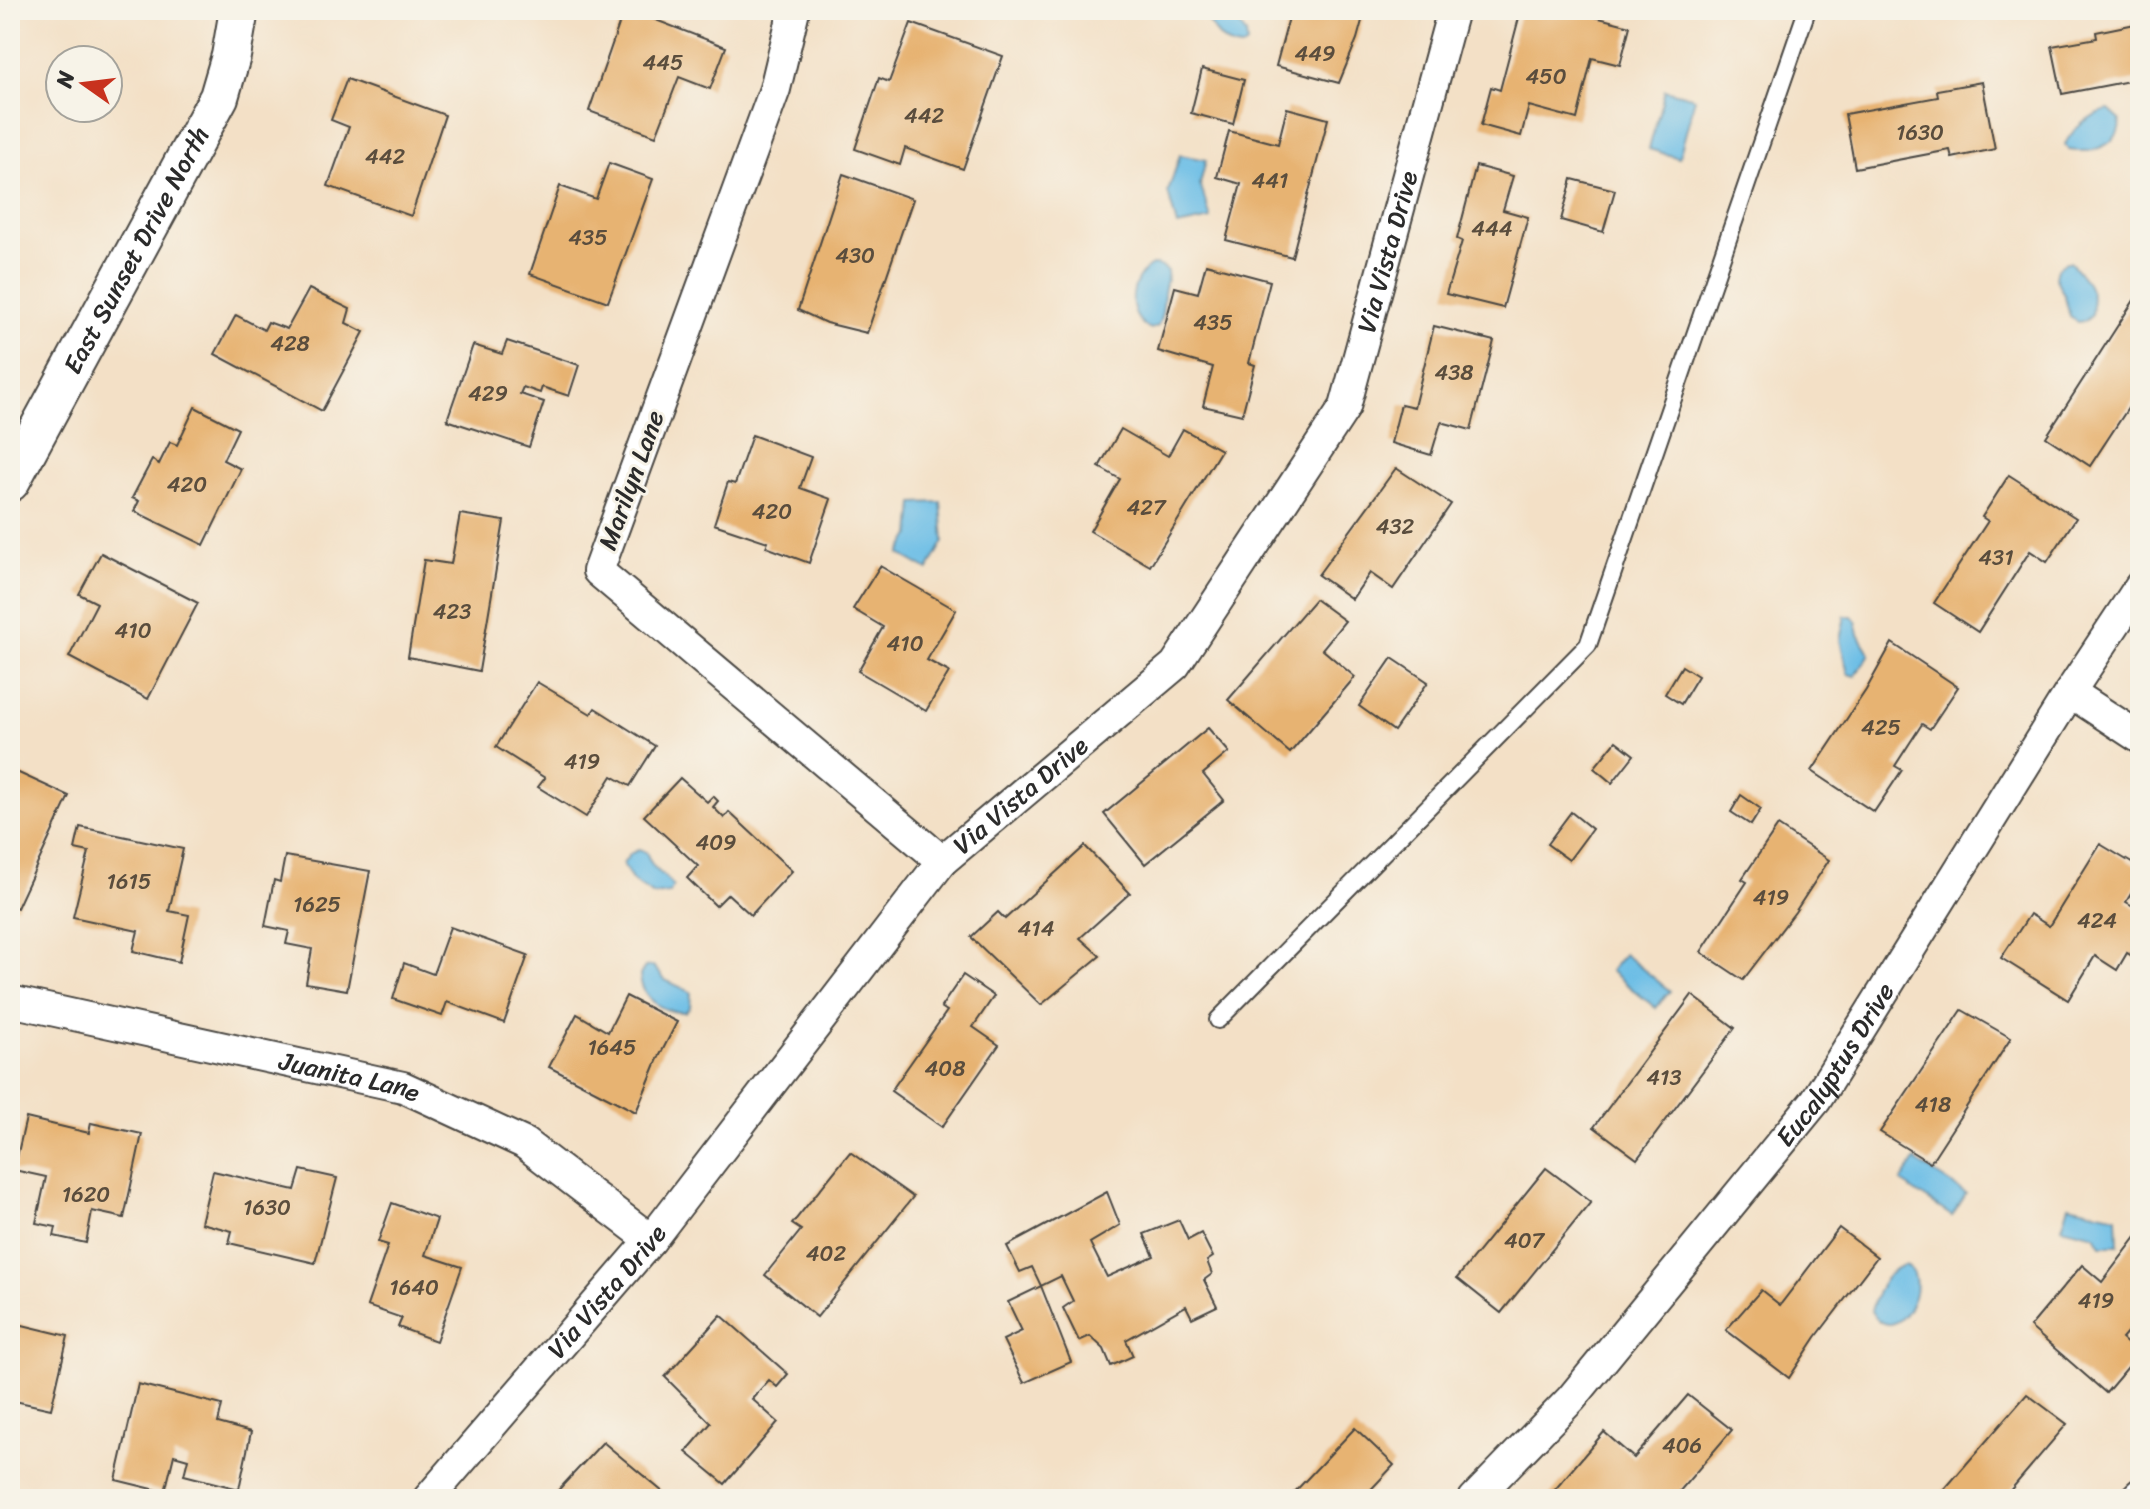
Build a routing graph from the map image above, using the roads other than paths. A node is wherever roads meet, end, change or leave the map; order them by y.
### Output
1 (239, 10) edge
2 (794, 10) edge
3 (1453, 10) edge
4 (1807, 10) edge
5 (10, 482) edge
6 (2140, 586) edge
7 (2070, 692) junction
8 (2140, 738) edge
9 (942, 861) junction
10 (10, 1001) edge
11 (1218, 1020) dead end
12 (651, 1240) junction
13 (2140, 1494) edge
14 (428, 1499) edge
15 (1474, 1499) edge
16 (2135, 1499) edge

1 - 5 street, East Sunset Drive North
2 - 9 street, Marilyn Lane
3 - 9 street, Via Vista Drive
4 - 11 lane
6 - 7 street, Eucalyptus Drive
7 - 8 street
7 - 15 street, Eucalyptus Drive
9 - 12 street, Via Vista Drive
10 - 12 street, Juanita Lane
12 - 14 street, Via Vista Drive
13 - 16 street

